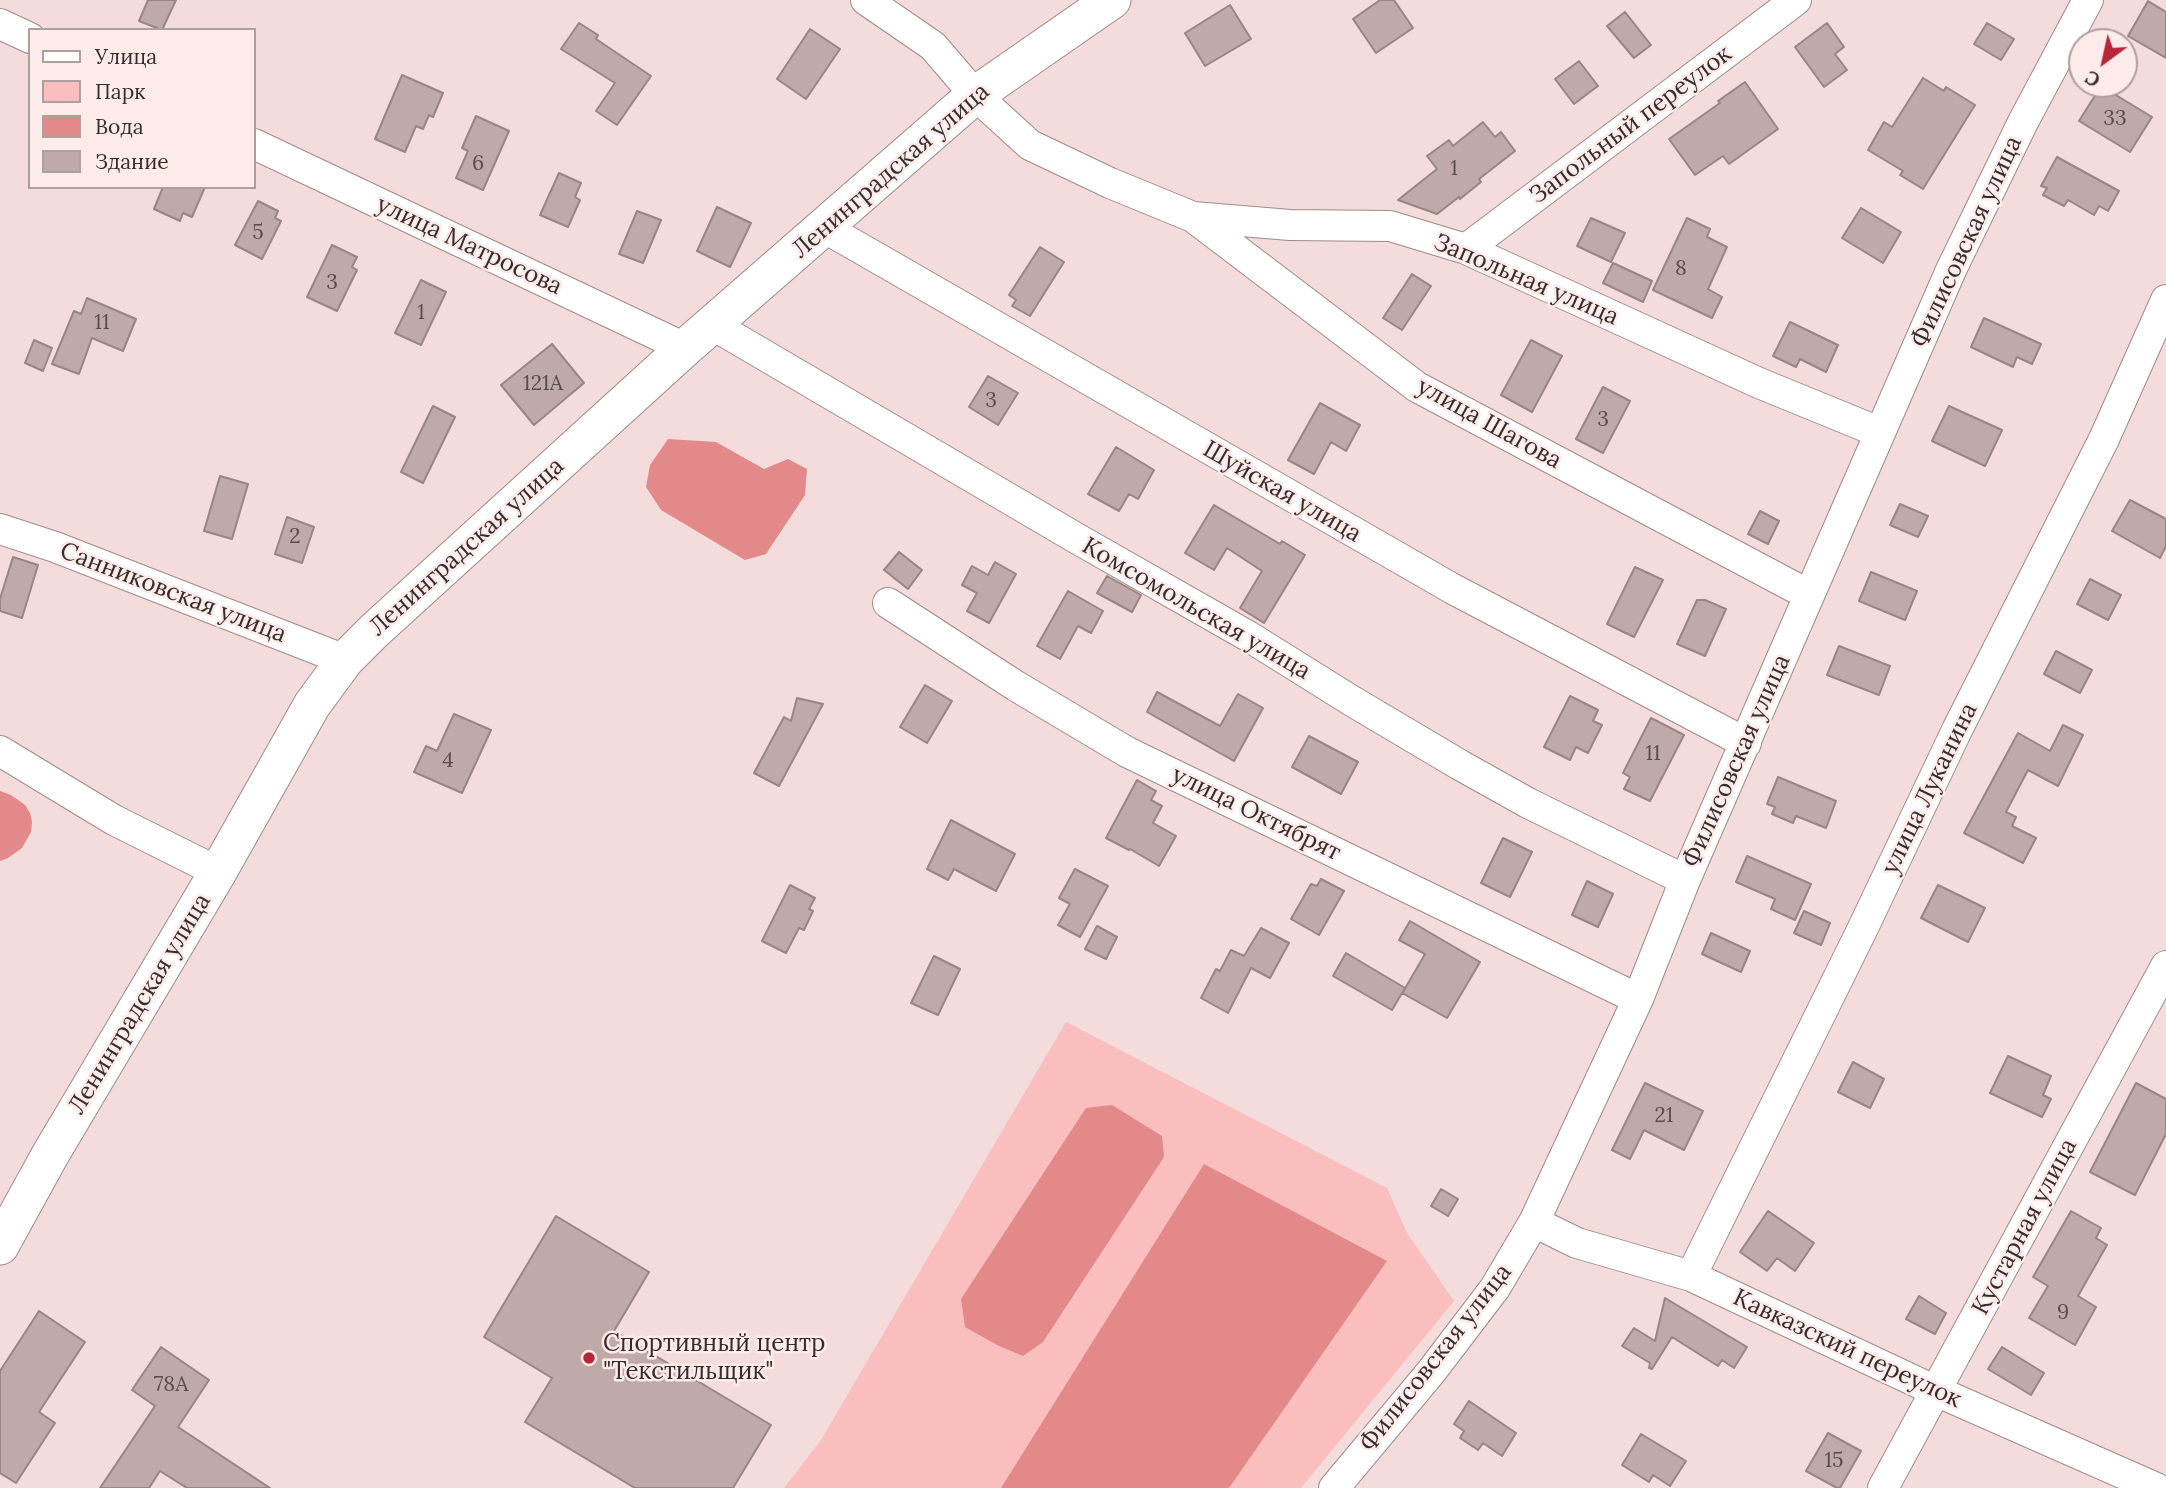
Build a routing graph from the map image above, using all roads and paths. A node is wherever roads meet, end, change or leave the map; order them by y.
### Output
1 (866, 0) edge
2 (1112, 0) edge
3 (1796, 0) edge
4 (2088, 0) edge
5 (0, 24) edge
6 (28, 37) edge
7 (975, 96) junction
8 (256, 145) edge
9 (1193, 217) junction
10 (825, 228) junction
11 (1466, 249) junction
12 (2166, 300) edge
13 (713, 325) junction
14 (685, 348) junction
15 (1879, 432) junction
16 (0, 529) edge
17 (1809, 595) junction
18 (888, 603) dead end
19 (345, 660) junction
20 (1746, 743) junction
21 (0, 751) edge
22 (218, 872) junction
23 (1685, 880) junction
24 (2166, 966) edge
25 (1638, 999) junction
26 (1534, 1222) junction
27 (0, 1246) edge
28 (1691, 1276) junction
29 (1936, 1391) junction
30 (1334, 1488) edge
31 (1883, 1488) edge
32 (2157, 1488) edge

1 - 7 street, Запольная улица
2 - 7 street, Ленинградская улица
3 - 11 street, Запольный переулок
4 - 15 street, Филисовская улица
5 - 6 street
7 - 9 street, Запольная улица
7 - 10 street, Ленинградская улица
8 - 14 street, улица Матросова
9 - 11 street, Запольная улица
9 - 17 street, улица Шагова
10 - 13 street, Ленинградская улица
10 - 20 street, Шуйская улица
11 - 15 street, Запольная улица
12 - 28 street, улица Луканина
13 - 14 street, Ленинградская улица
13 - 23 street, Комсомольская улица
14 - 19 street, Ленинградская улица
15 - 17 street, Филисовская улица
16 - 19 street, Санниковская улица
17 - 20 street, Филисовская улица
18 - 25 street, улица Октябрят
19 - 22 street, Ленинградская улица
20 - 23 street, Филисовская улица
21 - 22 street
22 - 27 street, Ленинградская улица
23 - 25 street, Филисовская улица
24 - 29 street, Кустарная улица
25 - 26 street, Филисовская улица
26 - 28 street, Кавказский переулок
26 - 30 street, Филисовская улица
28 - 29 street, Кавказский переулок
29 - 31 street, Кустарная улица
29 - 32 street, Кавказский переулок

